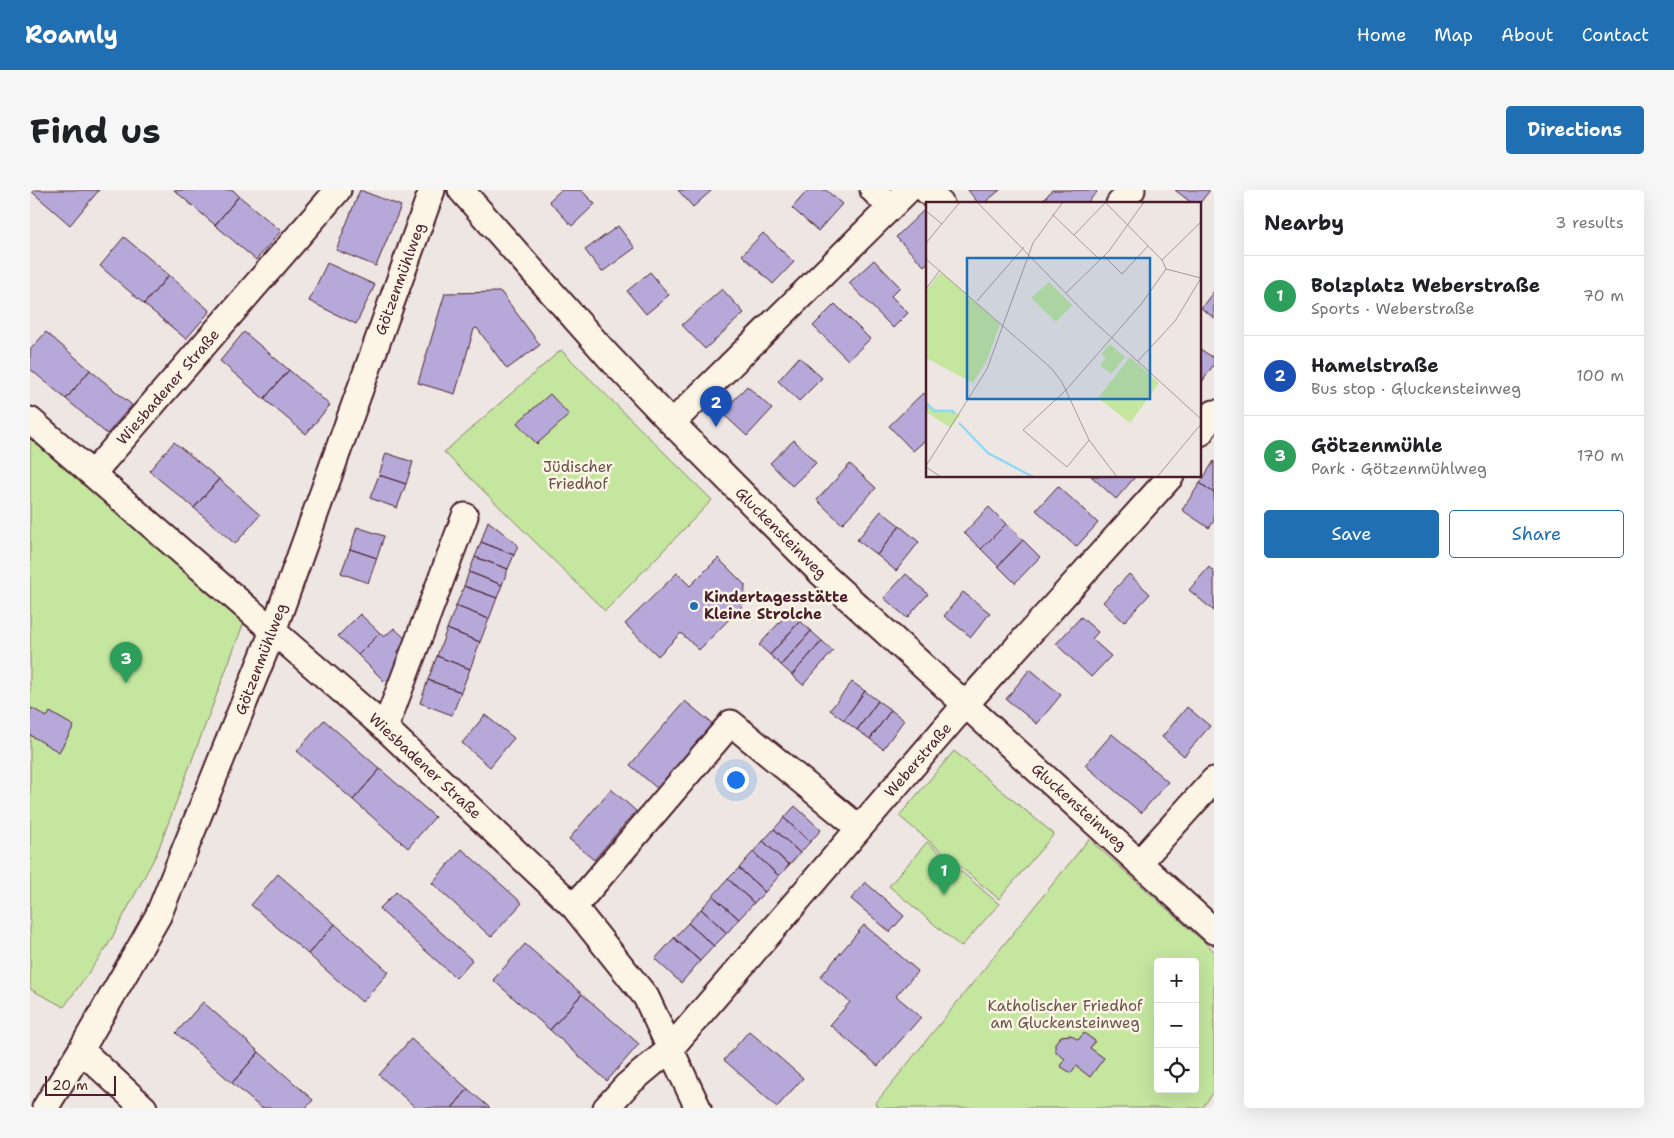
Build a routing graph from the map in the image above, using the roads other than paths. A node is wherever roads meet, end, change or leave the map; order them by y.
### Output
1 (338, 190) edge
2 (432, 190) edge
3 (461, 190) edge
4 (908, 190) edge
5 (926, 190) edge
6 (1132, 190) edge
7 (881, 198) edge
8 (939, 202) edge
9 (1121, 202) edge
10 (1214, 413) edge
11 (30, 420) edge
12 (672, 423) junction
13 (1202, 430) edge
14 (93, 473) junction
15 (1169, 478) edge
16 (465, 516) dead end
17 (273, 631) junction
18 (966, 704) junction
19 (385, 728) junction
20 (1214, 780) edge
21 (859, 828) junction
22 (1139, 862) junction
23 (574, 908) junction
24 (1214, 931) edge
25 (670, 1049) junction
26 (80, 1050) junction
27 (45, 1108) edge
28 (144, 1108) edge
29 (606, 1108) edge
30 (698, 1108) edge

1 - 14 street, Wiesbadener Straße
2 - 17 street, Götzenmühlweg
3 - 12 street, Gluckensteinweg
4 - 7 street
5 - 8 street
6 - 9 street
7 - 12 street
10 - 13 street
11 - 14 street, Wiesbadener Straße
12 - 18 street, Gluckensteinweg
14 - 17 street, Wiesbadener Straße
15 - 18 street, Weberstraße
16 - 19 street
17 - 19 street, Wiesbadener Straße
17 - 26 street, Götzenmühlweg
18 - 21 street, Weberstraße
18 - 22 street, Gluckensteinweg
19 - 23 street, Wiesbadener Straße
20 - 22 street
21 - 23 street
21 - 25 street, Weberstraße
22 - 24 street, Gluckensteinweg
23 - 25 street, Wiesbadener Straße
25 - 29 street, Weberstraße
25 - 30 street, Wiesbadener Straße
26 - 27 street, Götzenmühlweg
26 - 28 street

